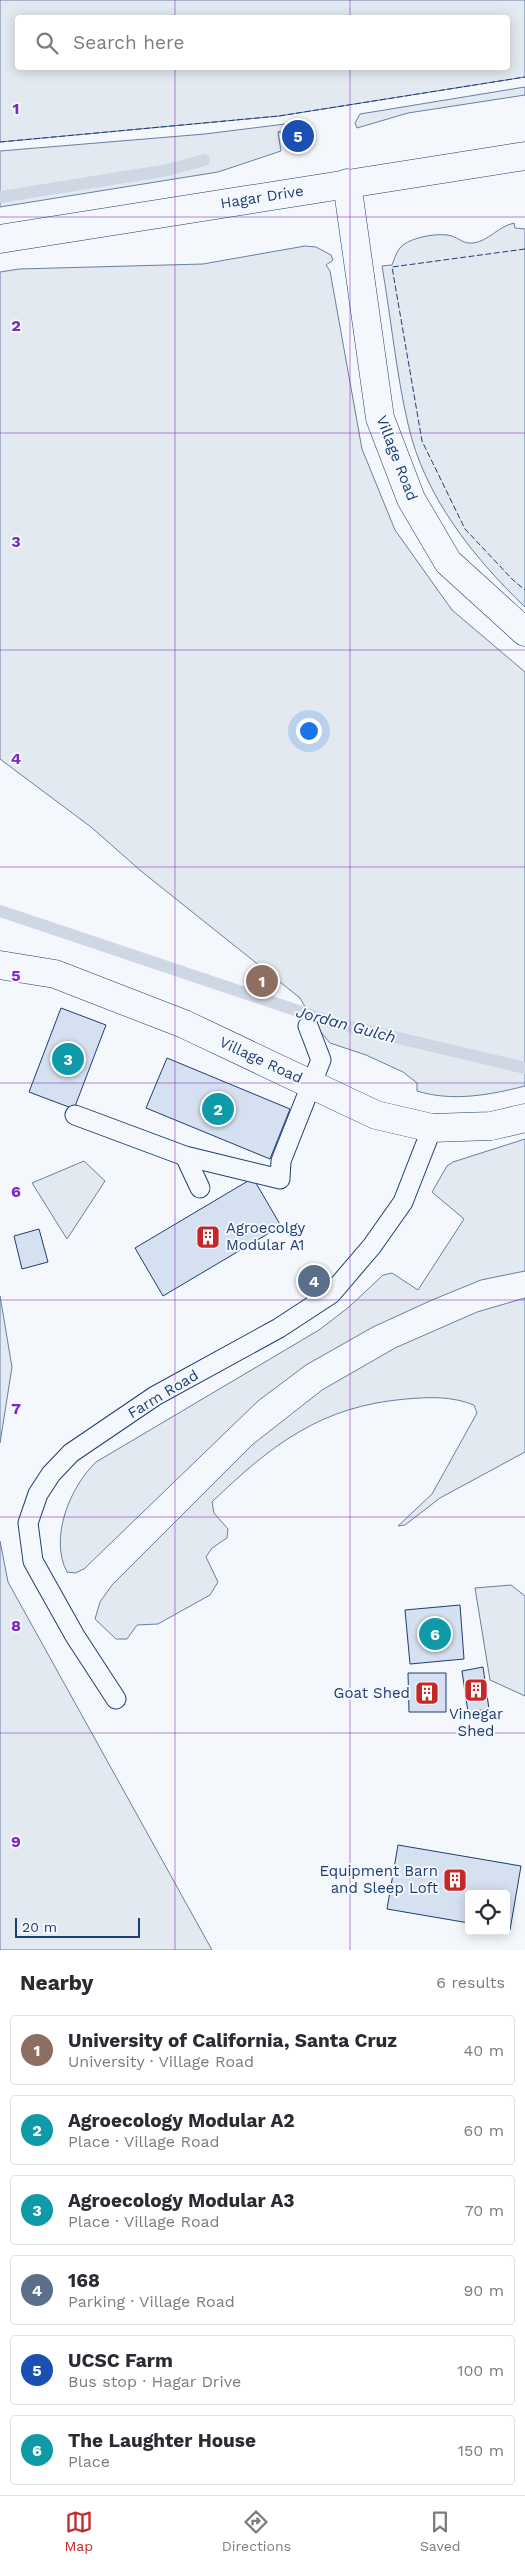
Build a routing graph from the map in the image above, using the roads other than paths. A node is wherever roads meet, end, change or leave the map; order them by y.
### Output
1 (525, 156) edge
2 (347, 183) junction
3 (0, 239) edge
4 (525, 632) edge
5 (0, 965) edge
6 (308, 1026) dead end
7 (313, 1083) junction
8 (75, 1115) dead end
9 (525, 1118) edge
10 (432, 1128) junction
11 (185, 1156) junction
12 (200, 1188) dead end
13 (116, 1699) dead end

1 - 2 street, Hagar Drive
2 - 3 street, Hagar Drive
2 - 4 street, Village Road
5 - 7 street, Village Road
6 - 7 lane
7 - 10 street, Village Road
7 - 11 lane
8 - 11 lane
9 - 10 street, Village Road
10 - 13 lane, Farm Road
11 - 12 lane

